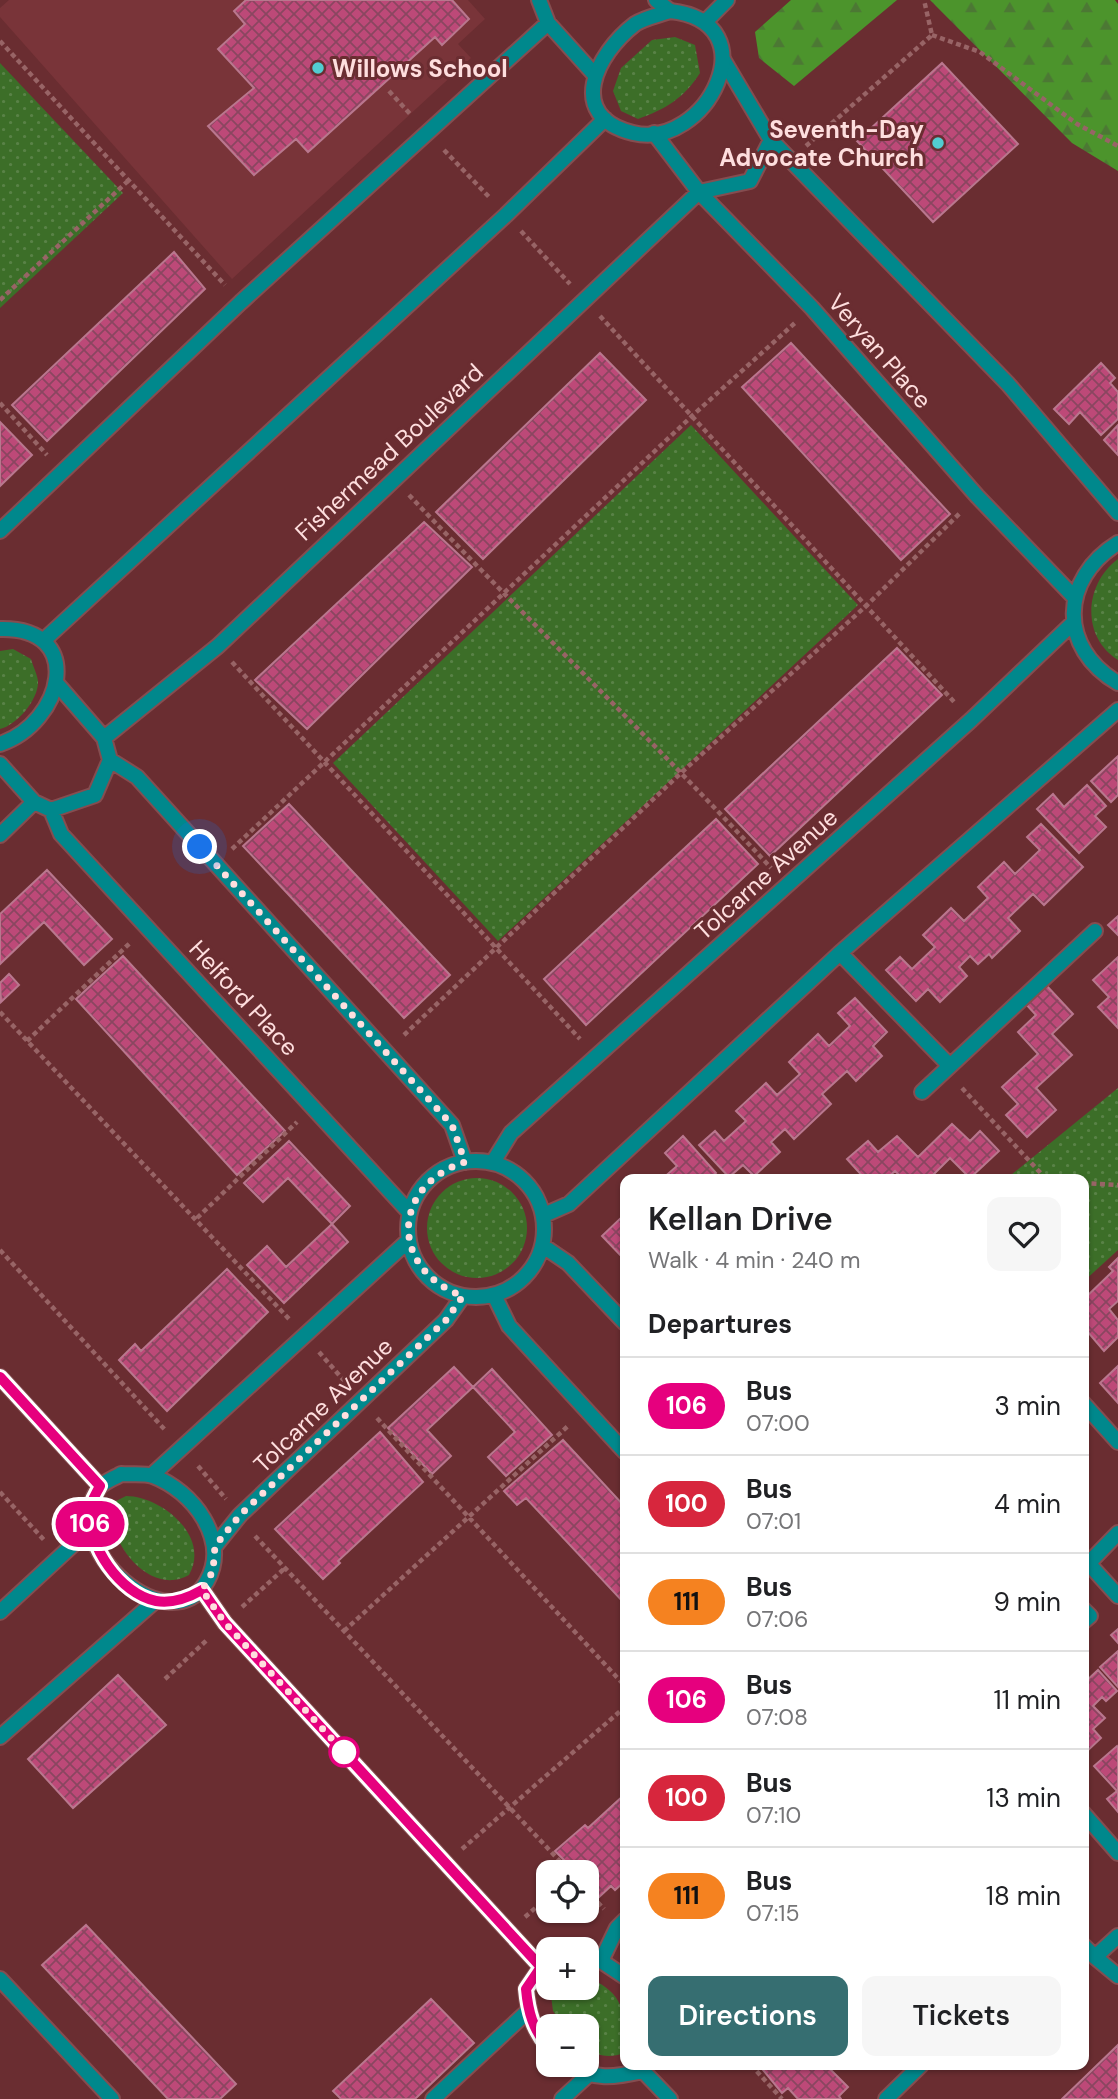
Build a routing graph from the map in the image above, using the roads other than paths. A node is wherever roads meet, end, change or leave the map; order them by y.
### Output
1 (539, 0) edge
2 (656, 0) edge
3 (727, 0) edge
4 (670, 11) junction
5 (705, 22) junction
6 (548, 23) junction
7 (724, 61) junction
8 (594, 74) junction
9 (605, 119) junction
10 (654, 133) junction
11 (771, 140) junction
12 (699, 192) junction
13 (1118, 513) edge
14 (0, 531) edge
15 (1118, 543) edge
16 (1074, 598) junction
17 (1074, 622) junction
18 (0, 629) edge
19 (44, 640) junction
20 (1118, 683) edge
21 (58, 685) junction
22 (1118, 710) edge
23 (104, 738) junction
24 (0, 744) edge
25 (110, 760) junction
26 (0, 764) edge
27 (34, 802) junction
28 (51, 810) junction
29 (0, 835) edge
30 (1095, 931) dead end
31 (840, 953) junction
32 (949, 1065) junction
33 (922, 1091) dead end
34 (465, 1162) junction
35 (493, 1163) junction
36 (410, 1213) junction
37 (544, 1215) junction
38 (409, 1240) junction
39 (543, 1246) junction
40 (494, 1295) junction
41 (463, 1296) junction
42 (620, 1318) edge
43 (0, 1377) edge
44 (1089, 1410) edge
45 (1118, 1442) edge
46 (620, 1447) edge
47 (152, 1475) junction
48 (100, 1486) junction
49 (90, 1529) junction
50 (1118, 1533) edge
51 (215, 1546) junction
52 (1089, 1563) edge
53 (1089, 1569) edge
54 (202, 1590) junction
55 (1118, 1596) edge
56 (155, 1601) junction
57 (0, 1612) edge
58 (0, 1737) edge
59 (1089, 1821) edge
60 (1118, 1853) edge
61 (618, 1919) edge
62 (1118, 1936) edge
63 (1089, 1951) edge
64 (599, 1953) edge
65 (536, 1957) edge
66 (1095, 1957) junction
67 (599, 1963) edge
68 (620, 1974) edge
69 (536, 1976) edge
70 (1118, 1976) edge
71 (0, 1979) edge
72 (528, 2011) junction
73 (536, 2030) edge
74 (638, 2070) edge
75 (647, 2070) edge
76 (916, 2070) edge
77 (599, 2076) edge
78 (586, 2077) edge
79 (112, 2099) edge
80 (433, 2099) edge
81 (562, 2099) edge
82 (670, 2099) edge
83 (886, 2099) edge

1 - 6 street
2 - 4 street
3 - 5 street
4 - 5 street
4 - 8 street
5 - 7 street
6 - 8 street
6 - 14 street
7 - 10 street
7 - 11 street
8 - 9 street
9 - 10 street
9 - 19 street
10 - 12 street, Veryan Place
11 - 12 street
11 - 13 street
12 - 16 street, Veryan Place
12 - 23 street, Fishermead Boulevard
15 - 16 street
16 - 17 street
17 - 20 street
17 - 35 street, Tolcarne Avenue
18 - 19 street
19 - 21 street
21 - 23 street
21 - 24 street
22 - 31 street
23 - 25 street
25 - 28 street
25 - 34 street
26 - 27 street
27 - 28 street
27 - 29 street
28 - 36 street, Helford Place
30 - 32 street
31 - 32 street
31 - 37 street
32 - 33 street
34 - 35 street
34 - 36 street
35 - 37 street
36 - 38 street
37 - 39 street
38 - 41 street
38 - 47 street
39 - 40 street
39 - 42 street
40 - 41 street
40 - 46 street
41 - 51 street, Tolcarne Avenue
43 - 48 street
44 - 45 street
47 - 48 street
47 - 51 street
48 - 49 street
49 - 56 street
49 - 57 street
50 - 52 street
51 - 54 street
53 - 55 street
54 - 56 street
54 - 65 street
56 - 58 street
59 - 60 street
61 - 64 street
62 - 66 street
63 - 66 street
66 - 70 street
67 - 68 street
69 - 72 street
71 - 79 street
72 - 73 street
72 - 80 street
74 - 77 street
75 - 82 street
76 - 83 street
78 - 81 street

